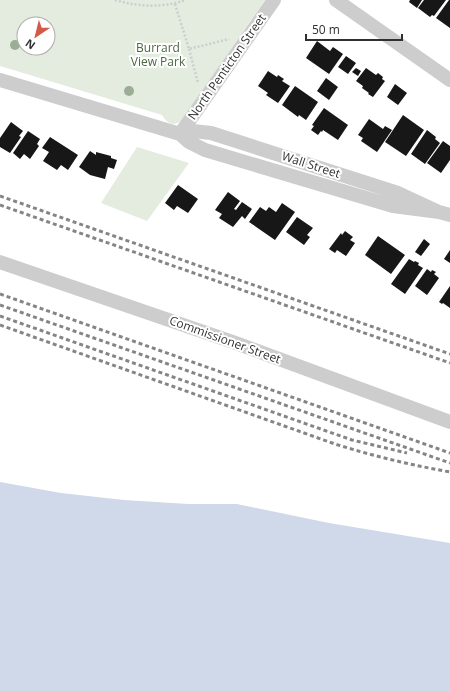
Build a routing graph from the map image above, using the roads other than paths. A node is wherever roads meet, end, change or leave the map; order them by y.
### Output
1 (274, 0) edge
2 (336, 0) edge
3 (0, 80) edge
4 (450, 80) edge
5 (180, 134) junction
6 (444, 214) edge
7 (0, 262) edge
8 (450, 422) edge

1 - 5 street, North Penticton Street
2 - 4 street
3 - 5 street, Wall Street
5 - 6 street, Wall Street
7 - 8 street, Commissioner Street

